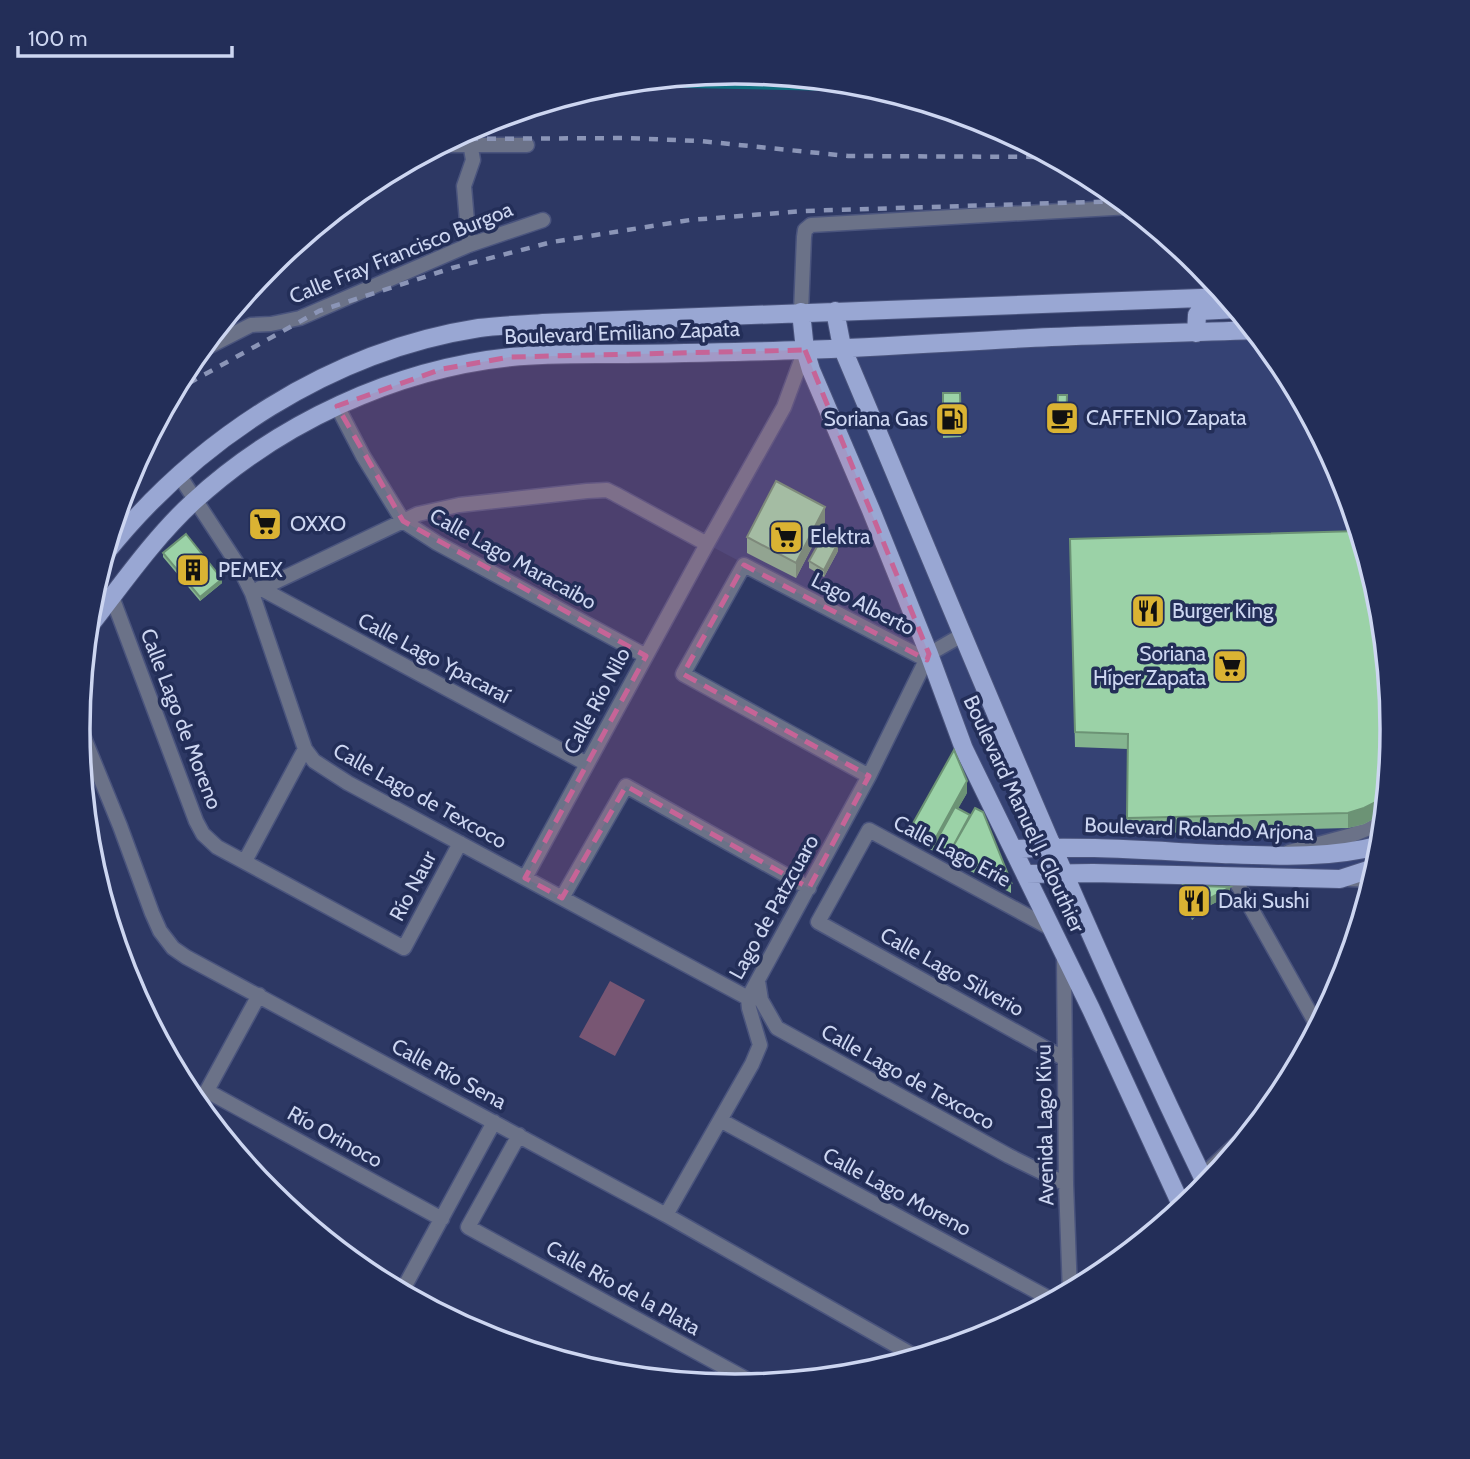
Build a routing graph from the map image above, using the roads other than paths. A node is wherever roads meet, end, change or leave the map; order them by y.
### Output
1 (474, 140) edge
2 (467, 143) edge
3 (527, 145) dead end
4 (1115, 208) edge
5 (542, 220) dead end
6 (469, 245) junction
7 (1214, 297) edge
8 (1225, 310) edge
9 (835, 311) junction
10 (801, 312) junction
11 (1242, 330) edge
12 (1196, 332) junction
13 (220, 341) edge
14 (842, 347) junction
15 (805, 350) junction
16 (337, 406) junction
17 (179, 475) junction
18 (194, 501) junction
19 (403, 521) junction
20 (119, 538) edge
21 (707, 544) junction
22 (256, 590) junction
23 (112, 597) junction
24 (101, 611) edge
25 (964, 634) junction
26 (646, 656) junction
27 (928, 657) junction
28 (305, 749) junction
29 (91, 755) edge
30 (587, 764) junction
31 (869, 776) junction
32 (1373, 827) edge
33 (460, 843) junction
34 (1051, 847) junction
35 (1369, 847) edge
36 (1014, 849) junction
37 (1277, 856) junction
38 (245, 861) junction
39 (1365, 871) edge
40 (1063, 873) junction
41 (1025, 874) junction
42 (525, 878) junction
43 (1234, 878) junction
44 (1340, 879) junction
45 (1363, 880) edge
46 (809, 888) junction
47 (562, 898) junction
48 (818, 922) joint
49 (1052, 929) junction
50 (404, 948) joint
51 (1064, 957) junction
52 (758, 981) junction
53 (259, 995) junction
54 (748, 998) junction
55 (770, 1018) junction
56 (1313, 1018) edge
57 (760, 1045) junction
58 (1065, 1059) junction
59 (207, 1091) junction
60 (204, 1096) edge
61 (719, 1120) junction
62 (494, 1122) junction
63 (519, 1135) junction
64 (1202, 1174) edge
65 (1066, 1184) junction
66 (1178, 1199) edge
67 (666, 1215) junction
68 (442, 1219) junction
69 (1070, 1282) edge
70 (406, 1285) edge
71 (1044, 1296) edge
72 (907, 1352) edge
73 (739, 1375) edge

1 - 3 street
2 - 6 street
4 - 10 street
5 - 6 street, Calle Fray Francisco Burgoa
6 - 13 street, Calle Fray Francisco Burgoa
7 - 9 main road, Boulevard Emiliano Zapata
8 - 12 main road
9 - 10 main road, Boulevard Emiliano Zapata
9 - 14 main road, Boulevard Manuel J. Clouthier
10 - 15 main road, Boulevard Manuel J. Clouthier
10 - 17 main road, Boulevard Emiliano Zapata
11 - 12 main road, Boulevard Emiliano Zapata
12 - 14 main road, Boulevard Emiliano Zapata
14 - 15 main road, Boulevard Emiliano Zapata
14 - 25 main road, Boulevard Manuel J. Clouthier
15 - 16 main road, Boulevard Emiliano Zapata
15 - 21 street, Calle Río Nilo
15 - 27 main road, Boulevard Manuel J. Clouthier
16 - 18 main road, Boulevard Emiliano Zapata
16 - 19 street, Calle Lago Maracaibo
17 - 18 street, Calle Lago de Texcoco
17 - 20 main road, Boulevard Emiliano Zapata
18 - 22 street, Calle Lago de Texcoco
18 - 23 main road, Boulevard Emiliano Zapata
19 - 21 street
19 - 22 street
19 - 26 street, Calle Lago Maracaibo
21 - 26 street, Calle Río Nilo
22 - 28 street, Calle Lago de Texcoco
22 - 30 street, Calle Lago Ypacaraí
23 - 24 main road, Boulevard Emiliano Zapata
23 - 38 street, Calle Lago de Moreno
25 - 27 street
25 - 34 main road, Boulevard Manuel J. Clouthier
26 - 30 street, Calle Río Nilo
27 - 31 street, Lago de Patzcuaro
27 - 31 street, Lago Alberto
27 - 36 main road, Boulevard Manuel J. Clouthier
28 - 33 street, Calle Lago de Texcoco
28 - 38 street
29 - 53 street, Calle Río Sena
30 - 42 street, Calle Río Nilo
31 - 46 street, Lago de Patzcuaro
32 - 37 street
33 - 42 street, Calle Lago de Texcoco
33 - 50 street, Río Naur
34 - 36 main road, Boulevard Rolando Arjona
34 - 37 main road, Boulevard Rolando Arjona
34 - 40 main road, Boulevard Manuel J. Clouthier
35 - 37 main road, Boulevard Rolando Arjona
36 - 41 main road, Boulevard Manuel J. Clouthier
38 - 50 street, Calle Lago de Moreno
39 - 44 main road
40 - 41 main road
40 - 43 main road
40 - 64 main road, Boulevard Manuel J. Clouthier
41 - 49 main road, Boulevard Manuel J. Clouthier
42 - 47 street, Calle Lago de Texcoco
43 - 44 main road
43 - 56 street
44 - 45 street
46 - 47 street
46 - 52 street, Lago de Patzcuaro
47 - 54 street, Calle Lago de Texcoco
48 - 49 street, Calle Lago Erie
48 - 58 street, Calle Lago Silverio
49 - 51 main road, Boulevard Manuel J. Clouthier
51 - 58 street, Avenida Lago Kivu
51 - 66 main road, Boulevard Manuel J. Clouthier
52 - 54 street, Lago de Patzcuaro
52 - 55 street
53 - 59 street
53 - 62 street, Calle Río Sena
54 - 57 street, Lago de Patzcuaro
55 - 57 street
55 - 65 street, Calle Lago de Texcoco
57 - 61 street
58 - 65 street, Avenida Lago Kivu
59 - 60 street
59 - 68 street, Río Orinoco
61 - 67 street
61 - 71 street, Calle Lago Moreno
62 - 63 street, Calle Río Sena
62 - 68 street
63 - 67 street, Calle Río Sena
63 - 73 street, Calle Río de la Plata
65 - 69 street, Avenida Lago Kivu
67 - 72 street, Calle Río Sena
68 - 70 street

